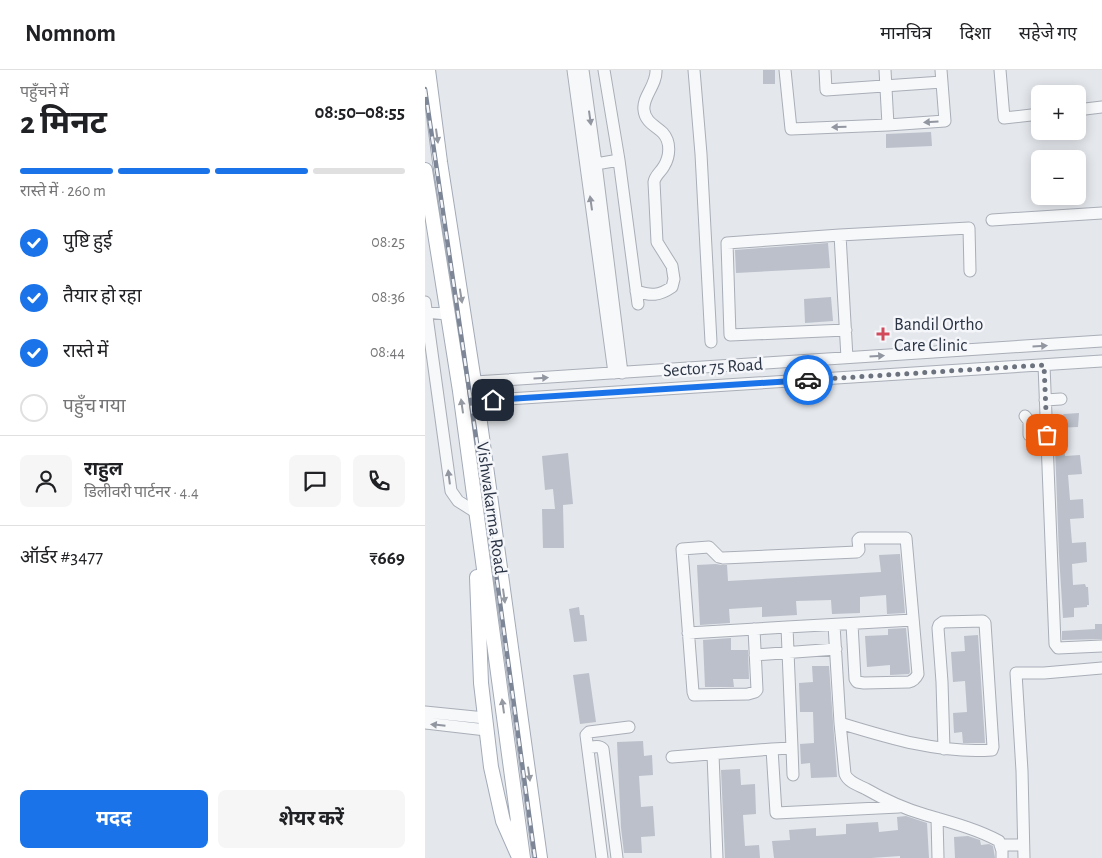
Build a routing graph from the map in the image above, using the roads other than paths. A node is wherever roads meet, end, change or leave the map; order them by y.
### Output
1 (428, 70) edge
2 (573, 70) edge
3 (583, 70) edge
4 (604, 70) edge
5 (656, 70) edge
6 (694, 70) edge
7 (785, 70) edge
8 (825, 70) edge
9 (885, 70) edge
10 (941, 70) edge
11 (1000, 70) edge
12 (942, 82) junction
13 (886, 86) junction
14 (1102, 108) edge
15 (1086, 109) edge
16 (1031, 115) edge
17 (888, 125) junction
18 (619, 160) junction
19 (596, 164) junction
20 (425, 170) edge
21 (426, 189) edge
22 (1102, 212) edge
23 (992, 220) dead end
24 (840, 235) junction
25 (970, 271) dead end
26 (636, 291) junction
27 (638, 304) dead end
28 (425, 309) edge
29 (447, 314) junction
30 (846, 330) junction
31 (711, 342) dead end
32 (1102, 342) edge
33 (847, 358) junction
34 (1102, 361) edge
35 (1044, 365) junction
36 (618, 373) junction
37 (508, 380) junction
38 (475, 382) junction
39 (509, 399) junction
40 (1061, 399) dead end
41 (1045, 400) junction
42 (477, 401) junction
43 (1025, 416) dead end
44 (1029, 434) dead end
45 (477, 512) junction
46 (480, 538) junction
47 (913, 620) junction
48 (851, 624) junction
49 (834, 625) junction
50 (787, 628) junction
51 (754, 629) junction
52 (688, 633) junction
53 (1102, 646) edge
54 (836, 649) junction
55 (788, 652) junction
56 (755, 654) junction
57 (1102, 668) edge
58 (425, 712) edge
59 (425, 723) edge
60 (841, 723) junction
61 (486, 724) junction
62 (629, 728) dead end
63 (523, 736) junction
64 (509, 744) junction
65 (588, 748) junction
66 (792, 748) junction
67 (944, 749) junction
68 (525, 750) junction
69 (772, 750) junction
70 (713, 754) junction
71 (672, 758) dead end
72 (793, 775) dead end
73 (901, 807) junction
74 (937, 818) junction
75 (1000, 845) junction
76 (1023, 845) junction
77 (617, 857) edge
78 (521, 858) edge
79 (540, 858) edge
80 (600, 858) edge
81 (717, 858) edge
82 (938, 858) edge
83 (1002, 858) edge
84 (1023, 858) edge

1 -> 38 main road, Vishwakarma Road
36 -> 2 street
3 -> 19 street
4 - 18 street
5 - 26 street
6 - 31 street
17 -> 7 street
8 - 13 street
9 - 13 street
10 - 12 street
11 - 16 street
12 - 13 street
12 -> 17 street
13 - 17 street
14 - 15 street
18 - 19 street
18 - 26 street
19 - 36 street
20 - 21 main road, Vishwakarma Road
21 - 29 main road, Vishwakarma Road
22 - 23 street
24 - 25 street
24 - 30 street
24 - 30 street
26 - 27 street
28 - 29 street
45 -> 28 street
45 -> 29 main road, Vishwakarma Road
30 - 33 street
33 -> 32 street, Sector 75 Road
33 - 36 street, Sector 75 Road
34 - 35 street, Sector 75 Road
35 - 39 street, Sector 75 Road
35 - 41 street
37 -> 36 street, Sector 75 Road
37 - 38 street, Sector 75 Road
37 - 39 street
38 - 42 main road, Vishwakarma Road
39 - 42 street, Sector 75 Road
40 - 41 street
41 - 53 street
42 -> 63 main road, Vishwakarma Road
43 - 44 street
45 - 46 main road, Vishwakarma Road
46 - 61 main road
64 -> 46 main road, Vishwakarma Road
47 - 48 street
47 - 48 street
47 - 52 street
48 - 49 street
49 - 50 street
49 - 54 street
50 - 51 street
50 - 55 street
51 - 52 street
51 - 56 street
52 - 56 street
54 - 55 street
54 - 60 street
55 - 56 street
55 - 66 street
57 - 76 street
58 - 61 street
61 -> 59 street
60 - 67 street
60 - 73 street
61 - 78 main road
62 - 65 street
63 - 64 main road
63 - 68 main road, Vishwakarma Road
64 - 68 main road
64 - 78 main road, Vishwakarma Road
65 - 77 street
65 - 80 street
66 - 69 street
66 - 72 street
67 - 67 street
68 -> 79 main road, Vishwakarma Road
69 - 70 street
69 - 73 street
70 - 71 street
70 - 81 street
73 - 74 street
74 - 75 street
74 - 82 street
75 - 76 street
75 - 83 street
76 - 84 street
77 - 80 street

